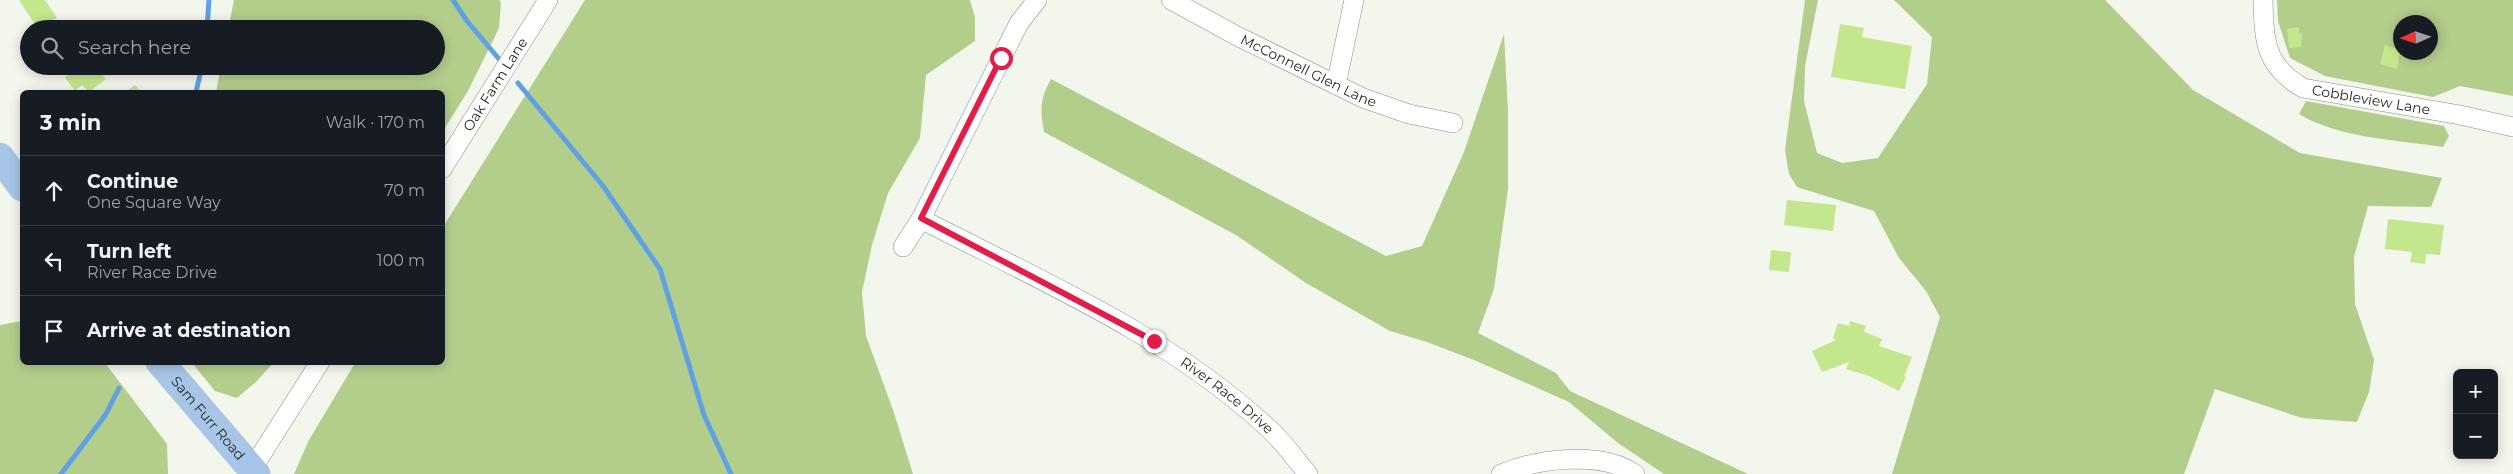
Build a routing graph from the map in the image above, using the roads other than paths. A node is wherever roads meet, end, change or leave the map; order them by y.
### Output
1 (548, 0) edge
2 (1037, 0) edge
3 (1171, 0) edge
4 (1354, 0) edge
5 (2263, 0) edge
6 (1336, 84) junction
7 (1453, 123) dead end
8 (2513, 127) edge
9 (0, 157) edge
10 (445, 164) edge
11 (20, 184) edge
12 (921, 218) junction
13 (903, 247) dead end
14 (163, 365) edge
15 (318, 365) edge
16 (254, 471) edge
17 (1308, 474) edge
18 (1501, 474) edge
19 (1635, 474) edge

1 - 10 street, Oak Farm Lane
2 - 12 street
3 - 6 street, McConnell Glen Lane
4 - 6 street
5 - 8 street, Cobbleview Lane
6 - 7 street, McConnell Glen Lane
9 - 11 main road
12 - 13 street
12 - 17 street, River Race Drive
14 - 16 main road, Sam Furr Road
15 - 16 street
18 - 19 street

